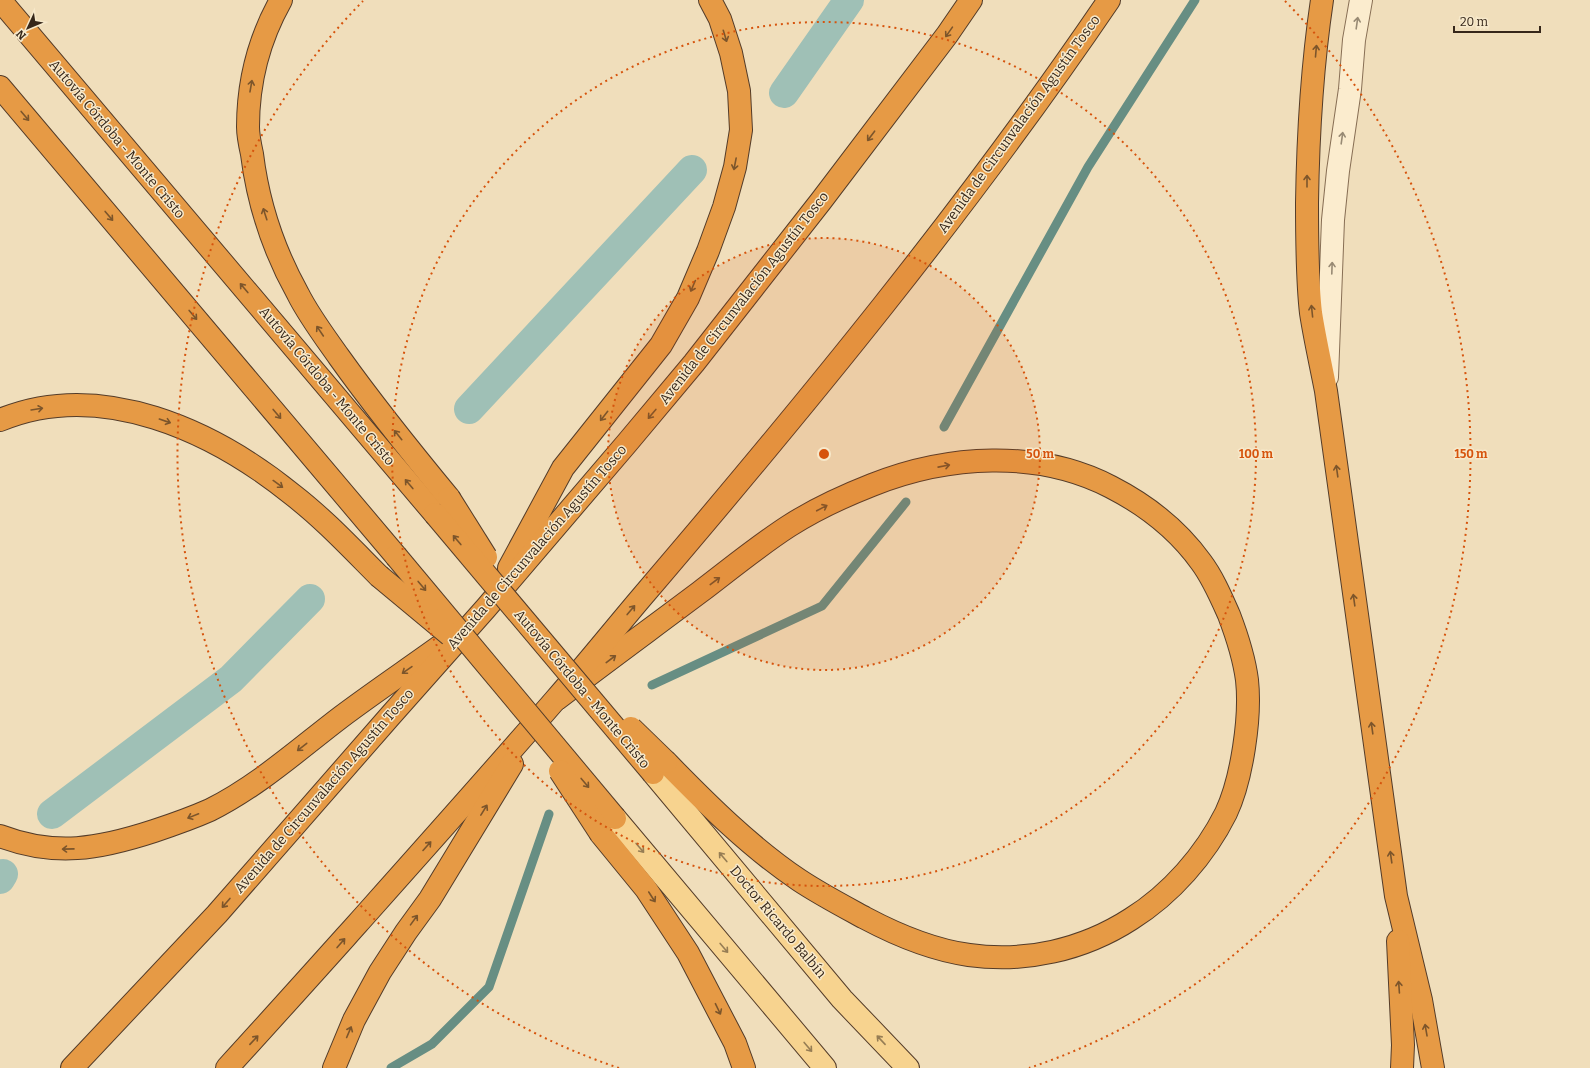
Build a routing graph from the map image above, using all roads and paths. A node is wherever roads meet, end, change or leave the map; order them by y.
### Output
1 (0, 0) edge
2 (280, 0) edge
3 (710, 0) edge
4 (971, 0) edge
5 (1109, 0) edge
6 (1322, 0) edge
7 (1361, 0) edge
8 (0, 87) edge
9 (1326, 391) junction
10 (0, 420) edge
11 (442, 506) junction
12 (480, 615) junction
13 (499, 679) junction
14 (551, 705) junction
15 (660, 767) junction
16 (608, 826) junction
17 (0, 836) edge
18 (1396, 896) junction
19 (72, 1068) edge
20 (227, 1068) edge
21 (334, 1068) edge
22 (744, 1068) edge
23 (825, 1068) edge
24 (908, 1068) edge
25 (1402, 1068) edge
26 (1433, 1068) edge

11 -> 1 highway, Autovía Córdoba - Monte Cristo
11 -> 2 highway
3 -> 12 highway
4 -> 12 highway, Avenida de Circunvalación Agustín Tosco
14 -> 5 highway, Avenida de Circunvalación Agustín Tosco
9 -> 6 highway
9 -> 7 street
8 -> 13 highway, bridge
18 -> 9 highway
10 -> 13 highway, bridge
15 -> 11 highway, Autovía Córdoba - Monte Cristo, bridge
12 -> 17 highway
12 -> 19 highway, Avenida de Circunvalación Agustín Tosco
13 -> 16 highway, bridge
14 -> 15 highway, Autovía Córdoba - Monte Cristo
20 -> 14 highway, Avenida de Circunvalación Agustín Tosco
21 -> 14 highway
24 -> 15 main road, Doctor Ricardo Balbín
16 -> 22 highway
16 -> 23 main road
25 -> 18 highway
26 -> 18 highway

